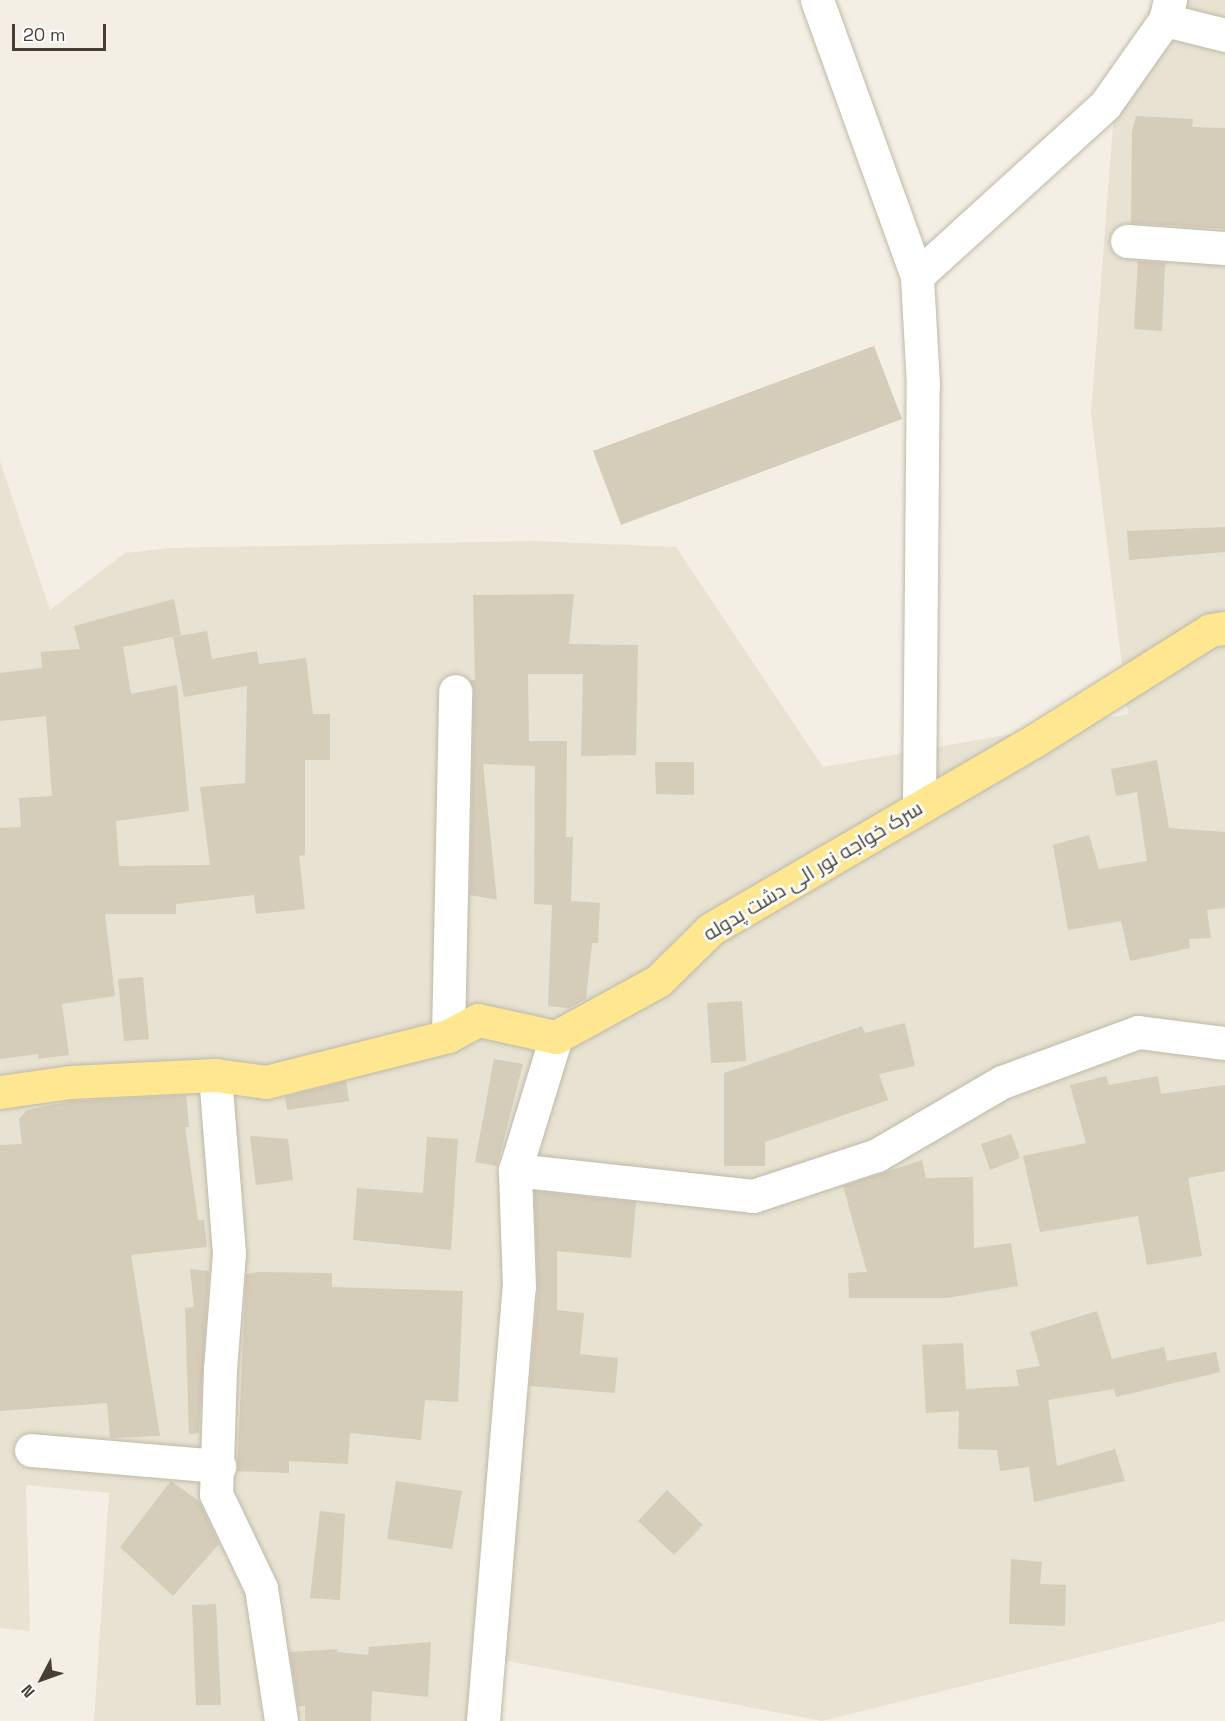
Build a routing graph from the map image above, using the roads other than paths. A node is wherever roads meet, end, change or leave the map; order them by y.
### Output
1 (817, 0) edge
2 (1167, 10) edge
3 (1225, 35) edge
4 (1128, 241) dead end
5 (1225, 248) edge
6 (917, 276) junction
7 (1225, 628) edge
8 (455, 691) dead end
9 (920, 806) junction
10 (448, 1036) junction
11 (556, 1037) junction
12 (1225, 1043) edge
13 (215, 1075) junction
14 (0, 1092) edge
15 (515, 1170) junction
16 (31, 1450) dead end
17 (219, 1466) junction
18 (281, 1721) edge
19 (483, 1721) edge

1 - 6 street
2 - 3 street
2 - 6 street
4 - 5 street
6 - 9 street
7 - 9 main road, سرک خواجه نور الی دشت پدوله
8 - 10 street
9 - 11 main road, سرک خواجه نور الی دشت پدوله
10 - 11 main road
10 - 13 main road
11 - 15 street
12 - 15 street
13 - 14 main road
13 - 17 street
15 - 19 street
16 - 17 street
17 - 18 street

